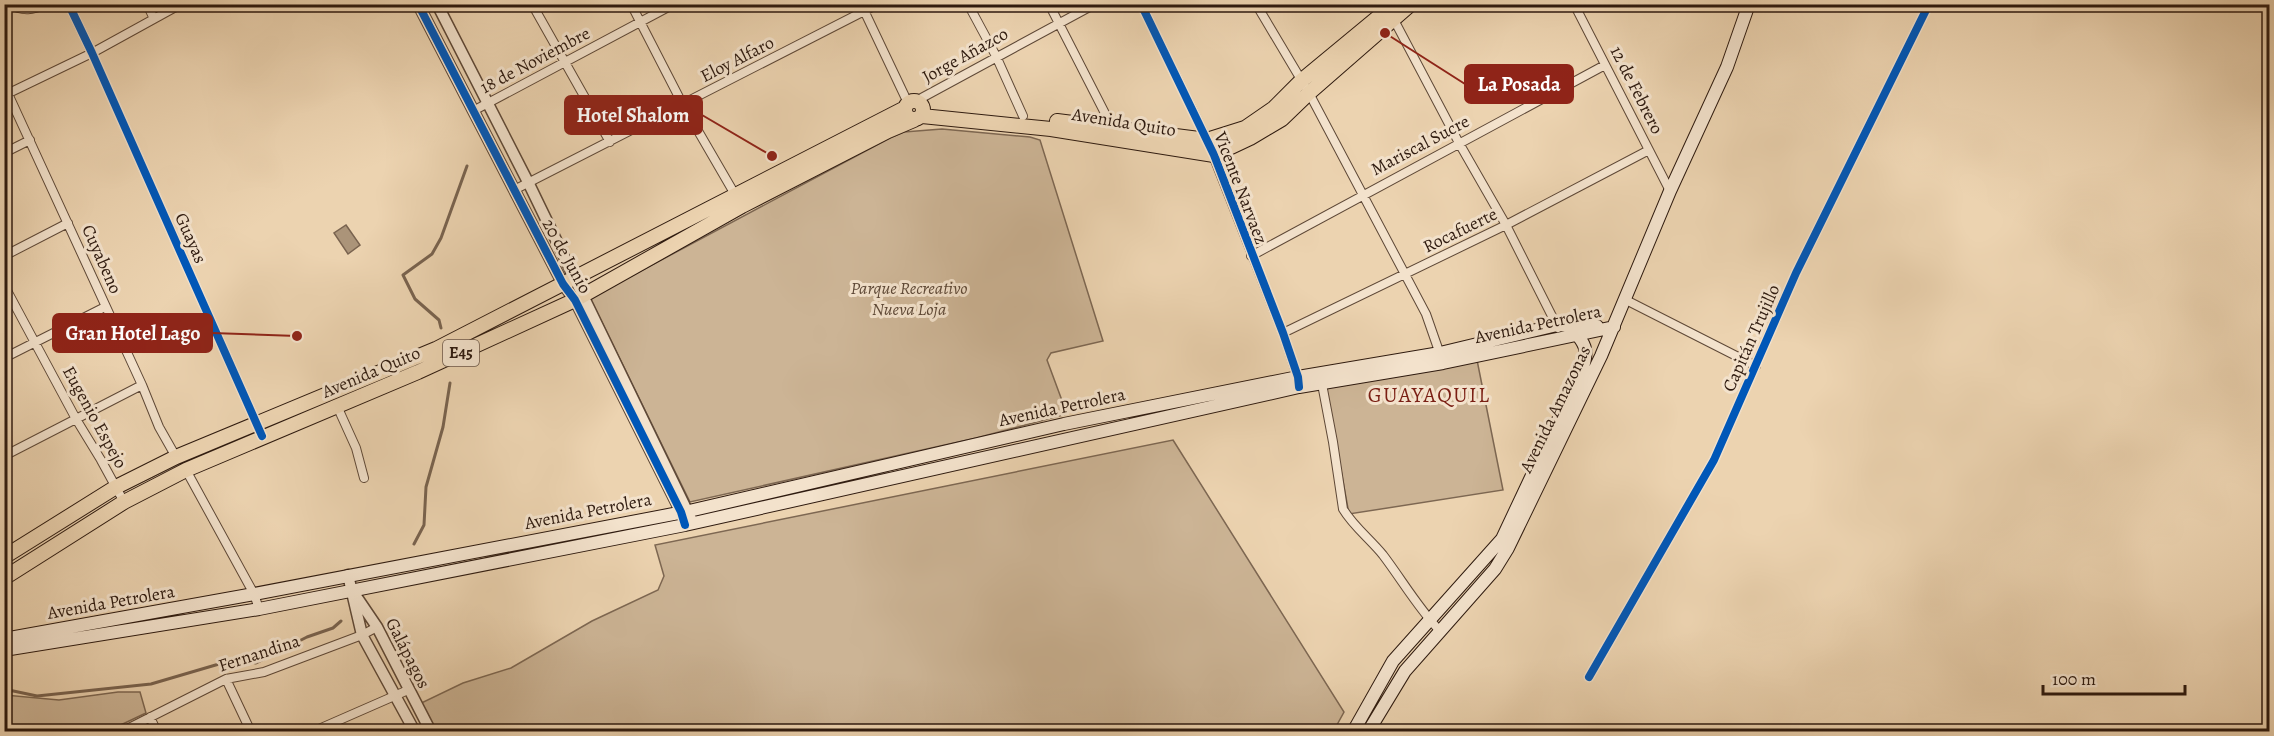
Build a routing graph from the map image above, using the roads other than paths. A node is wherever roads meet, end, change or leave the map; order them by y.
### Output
1 (9, 4) edge
2 (47, 4) edge
3 (67, 4) edge
4 (147, 4) edge
5 (181, 4) edge
6 (418, 4) edge
7 (437, 4) edge
8 (532, 4) edge
9 (631, 4) edge
10 (674, 4) edge
11 (878, 4) edge
12 (968, 4) edge
13 (1049, 4) edge
14 (1095, 4) edge
15 (1141, 4) edge
16 (1256, 4) edge
17 (1411, 4) edge
18 (1574, 4) edge
19 (1749, 4) edge
20 (1929, 4) edge
21 (862, 8) edge
22 (1391, 9) edge
23 (154, 19) junction
24 (1059, 22) junction
25 (640, 23) junction
26 (92, 53) junction
27 (996, 56) junction
28 (565, 63) junction
29 (1605, 65) junction
30 (1301, 81) junction
31 (7, 89) edge
32 (1309, 93) junction
33 (489, 105) junction
34 (683, 105) junction
35 (915, 109) junction
36 (473, 111) junction
37 (1023, 116) junction
38 (1111, 132) junction
39 (30, 140) junction
40 (1207, 140) junction
41 (610, 142) junction
42 (1459, 143) junction
43 (1649, 150) junction
44 (4, 153) edge
45 (1214, 155) junction
46 (529, 184) junction
47 (514, 190) junction
48 (1670, 191) junction
49 (1361, 195) junction
50 (739, 201) junction
51 (68, 222) junction
52 (1506, 225) junction
53 (4, 256) edge
54 (1251, 256) junction
55 (1404, 275) junction
56 (568, 282) junction
57 (4, 285) edge
58 (578, 298) junction
59 (1624, 299) junction
60 (105, 307) junction
61 (1557, 325) junction
62 (1614, 327) junction
63 (1283, 333) junction
64 (1578, 336) junction
65 (1564, 338) junction
66 (36, 343) junction
67 (4, 358) edge
68 (1442, 358) junction
69 (1756, 366) junction
70 (1299, 382) junction
71 (1322, 384) junction
72 (142, 385) junction
73 (337, 406) junction
74 (76, 418) junction
75 (256, 422) junction
76 (262, 436) junction
77 (4, 456) edge
78 (176, 457) junction
79 (186, 470) junction
80 (364, 478) dead end
81 (116, 487) junction
82 (124, 501) junction
83 (685, 511) junction
84 (689, 524) junction
85 (5, 555) edge
86 (348, 575) junction
87 (4, 578) edge
88 (352, 591) junction
89 (254, 594) junction
90 (259, 609) junction
91 (1429, 619) junction
92 (377, 627) junction
93 (1440, 631) junction
94 (362, 635) junction
95 (4, 639) edge
96 (4, 650) edge
97 (1589, 677) dead end
98 (226, 679) junction
99 (408, 690) junction
100 (394, 694) junction
101 (150, 717) junction
102 (121, 732) edge
103 (157, 732) edge
104 (251, 732) edge
105 (312, 732) edge
106 (415, 732) edge
107 (431, 732) edge
108 (1353, 732) edge
109 (1368, 732) edge

1 - 2 street
3 - 26 street, Guayas
4 - 23 street
5 - 23 street
6 - 36 street, 20 de Junio
7 - 33 street, 20 de Junio
8 - 28 street
9 - 25 street
10 - 25 street, 18 de Noviembre
11 - 21 street, Eloy Alfaro
12 - 27 street
13 - 24 street
14 - 24 street, Jorge Añazco
15 - 40 street, Vicente Narvaez
16 - 30 street
17 - 22 highway, Avenida Quito
18 - 29 street, 12 de Febrero
19 - 48 main road, Avenida Amazonas
20 - 69 street, Capitán Trujillo
21 - 34 street, Eloy Alfaro
21 - 35 street
22 - 30 highway, Avenida Quito
22 - 32 highway, Avenida Quito
22 - 42 street
23 - 26 street
24 - 27 street, Jorge Añazco
24 - 38 street
25 - 28 street, 18 de Noviembre
25 - 34 street
26 - 31 street
26 - 75 street, Guayas
27 - 35 street, Jorge Añazco
27 - 37 street
28 - 33 street, 18 de Noviembre
28 - 41 street
29 - 42 street, Mariscal Sucre
29 - 43 street, 12 de Febrero
30 - 32 street
30 - 40 highway, Avenida Quito
31 - 39 street, Cuyabeno
32 - 45 highway, Avenida Quito
32 - 49 street
33 - 36 street, 18 de Noviembre
33 - 46 street, 20 de Junio
34 - 41 street, Eloy Alfaro
34 - 50 street
35 - 37 highway, Avenida Quito
35 - 38 highway, Avenida Quito
35 - 50 highway, Avenida Quito / E45
36 - 47 street, 20 de Junio
37 - 38 highway, Avenida Quito
38 - 40 highway, Avenida Quito
38 - 45 highway, Avenida Quito
39 - 44 street
39 - 51 street, Cuyabeno
40 - 45 street, Vicente Narvaez
41 - 46 street, Eloy Alfaro
42 - 49 street, Mariscal Sucre
42 - 52 street
43 - 48 street, 12 de Febrero
43 - 52 street, Rocafuerte
45 - 54 street, Vicente Narvaez
46 - 47 street, Eloy Alfaro
46 - 56 street, 20 de Junio
47 - 56 street, 20 de Junio
48 - 59 main road, Avenida Amazonas
49 - 54 street, Mariscal Sucre
49 - 55 street
50 - 56 highway, Avenida Quito / E45
50 - 58 highway, Avenida Quito / E45
51 - 53 street
51 - 60 street, Cuyabeno
52 - 55 street, Rocafuerte
52 - 61 street
54 - 63 street, Vicente Narvaez
55 - 63 street, Rocafuerte
55 - 68 street
56 - 58 street, 20 de Junio
56 - 75 highway, Avenida Quito / E45
57 - 66 street, Eugenio Espejo
58 - 73 highway, Avenida Quito / E45
58 - 83 street, 20 de Junio
59 - 62 main road, Avenida Amazonas
59 - 69 street
60 - 66 street
60 - 72 street, Cuyabeno
61 - 62 main road, Avenida Petrolera
61 - 65 street
61 - 68 main road, Avenida Petrolera
62 - 64 main road, Avenida Petrolera
62 - 93 main road, Avenida Amazonas
63 - 70 street, Vicente Narvaez
64 - 65 main road, Avenida Petrolera
64 - 91 main road, Avenida Amazonas
65 - 68 main road, Avenida Petrolera
66 - 67 street
66 - 74 street, Eugenio Espejo
68 - 70 main road, Avenida Petrolera
68 - 71 main road, Avenida Petrolera
69 - 97 street, Capitán Trujillo
70 - 71 main road, Avenida Petrolera
70 - 83 main road, Avenida Petrolera
70 - 84 main road, Avenida Petrolera
71 - 91 street
72 - 74 street
72 - 78 street, Cuyabeno
73 - 76 highway, Avenida Quito / E45
73 - 80 street
74 - 77 street
74 - 81 street, Eugenio Espejo
75 - 76 street, Guayas
75 - 78 highway, Avenida Quito / E45
76 - 79 highway, Avenida Quito / E45
78 - 81 highway, Avenida Quito / E45
79 - 82 highway, Avenida Quito / E45
79 - 89 street
81 - 82 street, Eugenio Espejo
81 - 85 highway, Avenida Quito / E45
82 - 87 highway, Avenida Quito / E45
83 - 84 street, 20 de Junio
83 - 86 main road, Avenida Petrolera
84 - 88 main road, Avenida Petrolera
86 - 88 street, Galápagos
86 - 89 main road, Avenida Petrolera
88 - 90 main road, Avenida Petrolera
88 - 92 street, Galápagos
88 - 94 street, Galápagos
89 - 90 street
89 - 95 main road, Avenida Petrolera
90 - 96 main road, Avenida Petrolera
91 - 93 street
91 - 108 main road, Avenida Amazonas
92 - 94 street, Fernandina
92 - 99 street, Galápagos
93 - 109 main road, Avenida Amazonas
94 - 98 street, Fernandina
94 - 100 street, Galápagos
98 - 101 street, Fernandina
98 - 104 street
99 - 100 street
99 - 107 street, Galápagos
100 - 105 street
100 - 106 street, Galápagos
101 - 102 street, Fernandina
101 - 103 street

